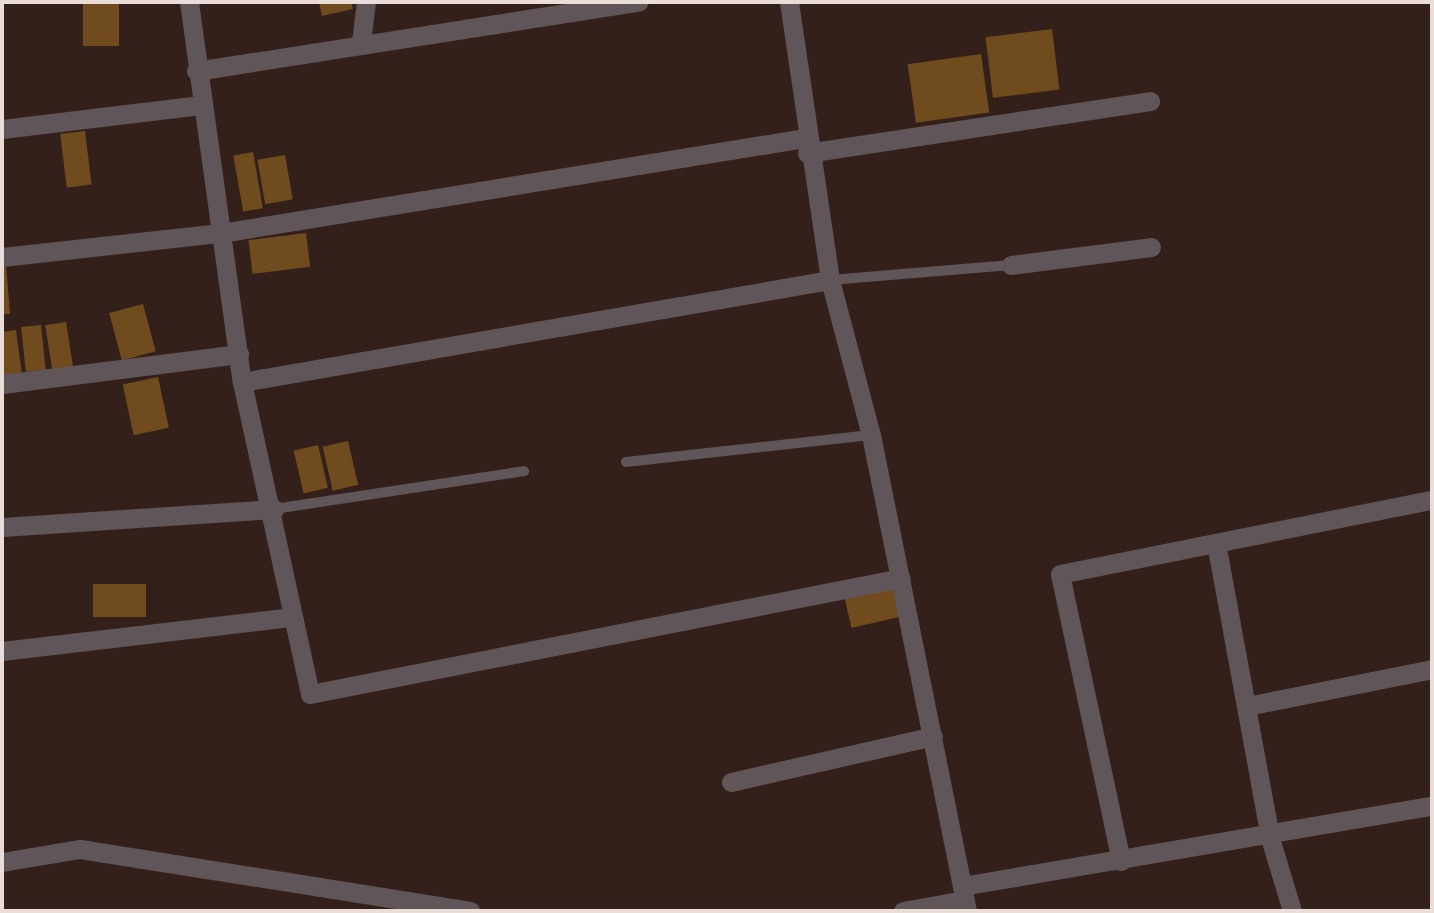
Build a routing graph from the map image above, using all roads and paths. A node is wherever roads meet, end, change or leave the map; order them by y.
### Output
1 (189, 2) edge
2 (366, 2) edge
3 (639, 2) edge
4 (789, 2) edge
5 (362, 43) junction
6 (196, 71) junction
7 (1150, 102) dead end
8 (199, 105) junction
9 (2, 129) edge
10 (806, 145) junction
11 (221, 233) junction
12 (1151, 247) dead end
13 (2, 257) edge
14 (1012, 265) joint
15 (830, 280) junction
16 (239, 354) junction
17 (242, 382) junction
18 (2, 384) edge
19 (871, 435) junction
20 (626, 462) dead end
21 (524, 471) dead end
22 (1432, 500) edge
23 (274, 509) junction
24 (2, 527) edge
25 (1216, 543) junction
26 (901, 578) junction
27 (290, 617) junction
28 (2, 650) edge
29 (1432, 669) edge
30 (1247, 706) junction
31 (933, 736) junction
32 (731, 782) dead end
33 (1432, 806) edge
34 (1270, 838) junction
35 (1121, 861) junction
36 (2, 862) edge
37 (965, 899) edge
38 (432, 907) edge
39 (470, 911) edge
40 (903, 911) edge
41 (1292, 911) edge

1 - 6 street
2 - 5 street
3 - 5 street
4 - 10 street
5 - 6 street
6 - 8 street
7 - 10 street
8 - 9 street
8 - 11 street
10 - 11 street
10 - 15 street
11 - 13 street
11 - 16 street
12 - 14 street
14 - 15 lane
15 - 17 street
15 - 19 street
16 - 17 street
16 - 18 street
17 - 23 street
19 - 20 lane
19 - 26 street
21 - 23 lane
22 - 25 street
23 - 24 street
23 - 27 street
25 - 30 street
25 - 35 street
26 - 27 street
26 - 31 street
27 - 28 street
29 - 30 street
30 - 34 street
31 - 32 street
31 - 37 street
33 - 34 street
34 - 35 street
34 - 41 street
35 - 37 street
36 - 38 street
37 - 40 street
38 - 39 street

